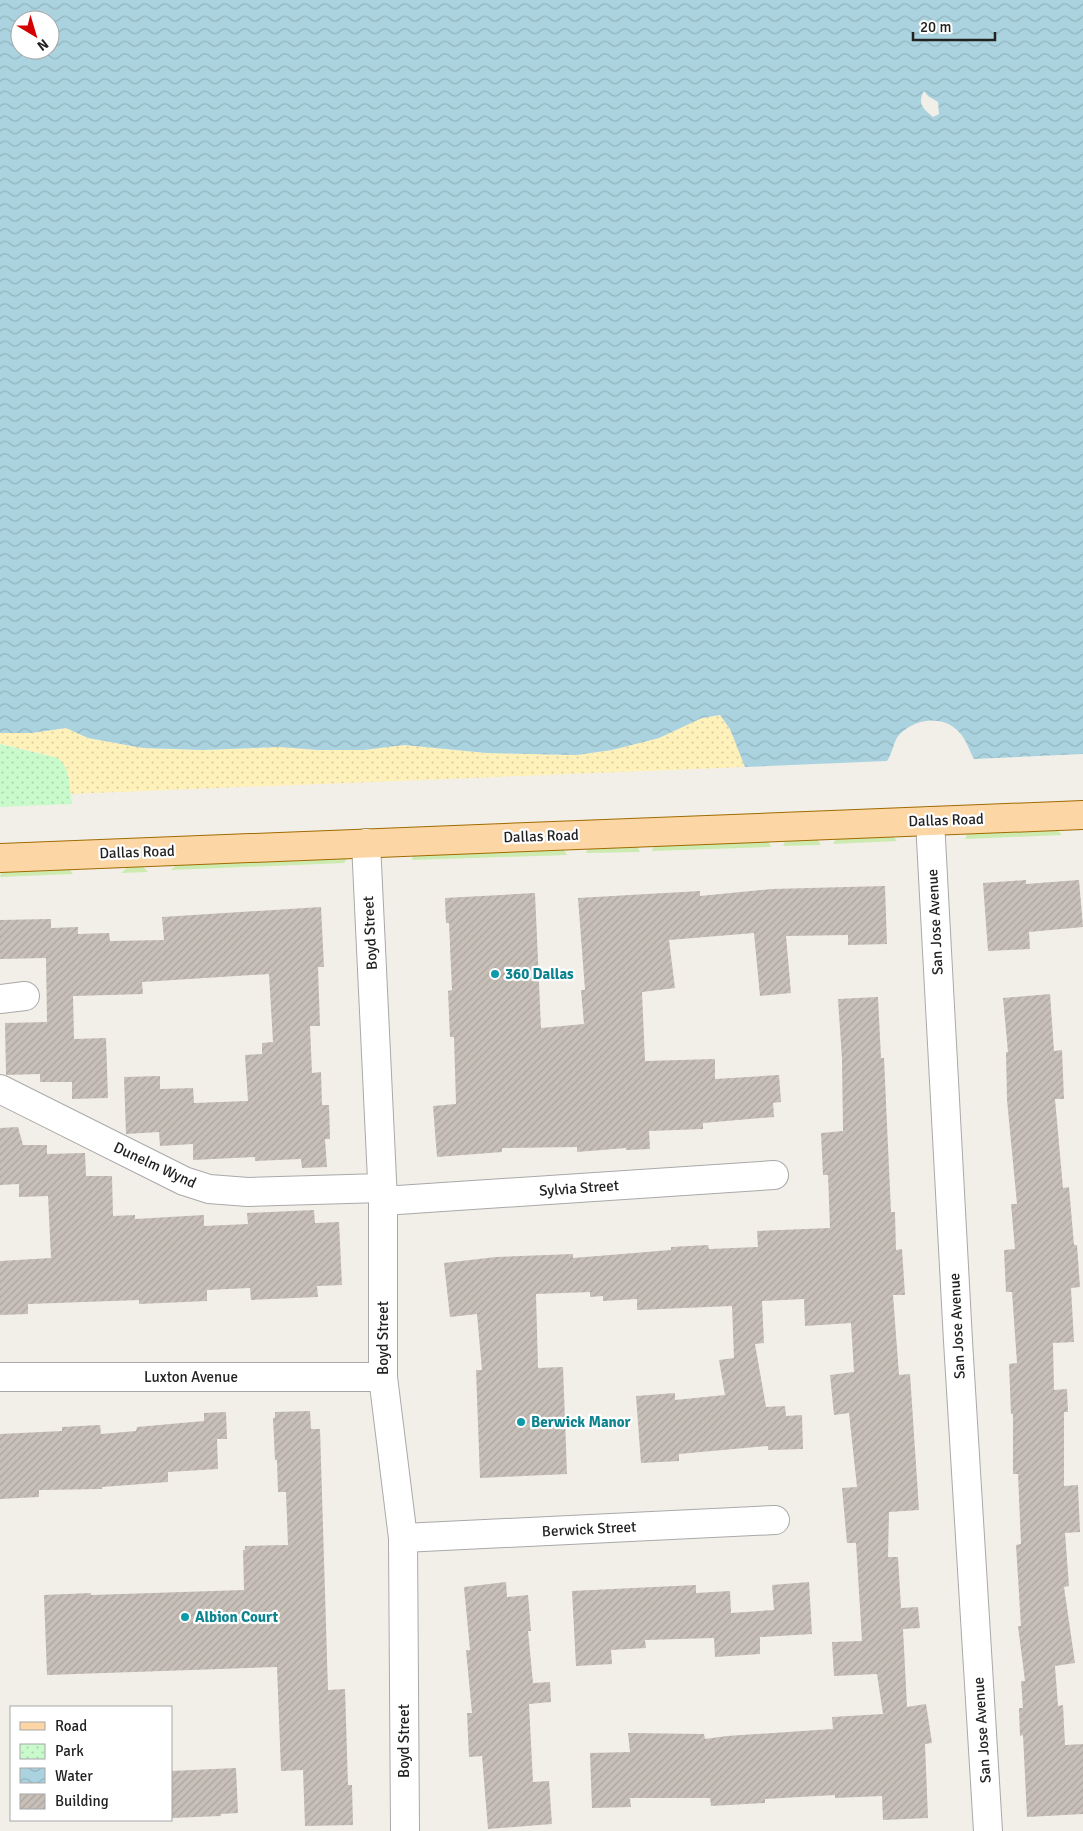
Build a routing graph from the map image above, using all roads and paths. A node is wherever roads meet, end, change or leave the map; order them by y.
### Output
1 (1083, 815) edge
2 (930, 821) junction
3 (366, 844) junction
4 (0, 858) edge
5 (0, 1089) edge
6 (774, 1175) dead end
7 (383, 1194) junction
8 (0, 1377) edge
9 (383, 1377) junction
10 (775, 1520) dead end
11 (403, 1538) junction
12 (404, 1831) edge
13 (988, 1831) edge

1 - 2 main road, Dallas Road
2 - 3 main road, Dallas Road
2 - 13 street, San Jose Avenue
3 - 4 main road, Dallas Road
3 - 7 street, Boyd Street
5 - 7 street, Dunelm Wynd
6 - 7 street, Sylvia Street
7 - 9 street, Boyd Street
8 - 9 street, Luxton Avenue
9 - 11 street, Boyd Street
10 - 11 street, Berwick Street
11 - 12 street, Boyd Street

